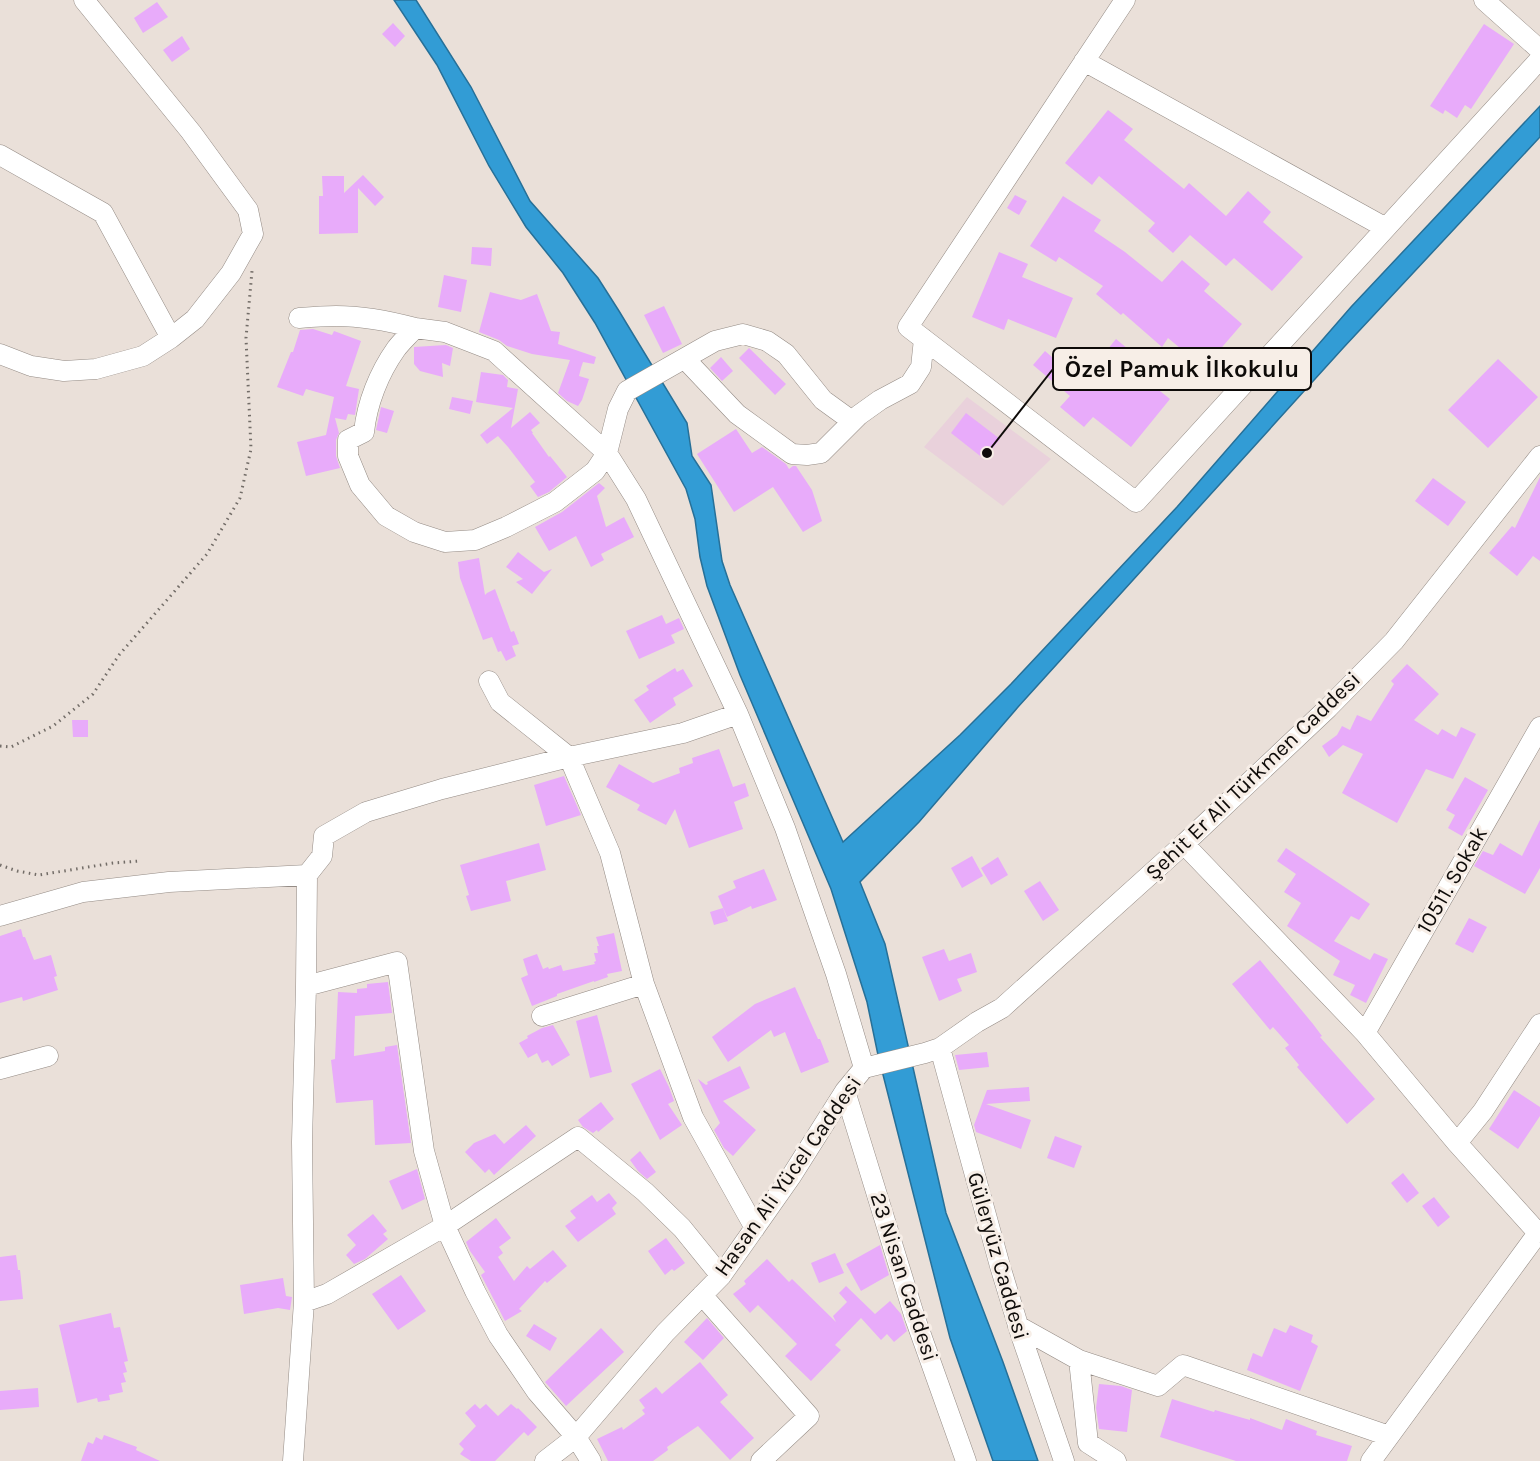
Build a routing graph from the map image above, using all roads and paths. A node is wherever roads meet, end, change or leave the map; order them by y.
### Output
1 (84, 0) edge
2 (1125, 0) edge
3 (1484, 0) edge
4 (1540, 50) edge
5 (1540, 59) edge
6 (1084, 61) junction
7 (0, 155) edge
8 (1386, 228) junction
9 (252, 263) dead end
10 (299, 318) dead end
11 (415, 328) junction
12 (171, 338) junction
13 (924, 339) junction
14 (0, 354) edge
15 (685, 359) junction
16 (852, 421) junction
17 (607, 453) junction
18 (1540, 456) edge
19 (489, 681) dead end
20 (738, 714) junction
21 (1540, 727) edge
22 (0, 746) edge
23 (569, 757) junction
24 (1184, 844) junction
25 (140, 861) dead end
26 (0, 865) edge
27 (307, 875) junction
28 (0, 916) edge
29 (644, 984) junction
30 (306, 986) junction
31 (542, 1017) dead end
32 (1540, 1024) edge
33 (1365, 1033) junction
34 (933, 1051) junction
35 (48, 1056) dead end
36 (864, 1068) junction
37 (0, 1069) edge
38 (845, 1091) junction
39 (1457, 1143) junction
40 (446, 1226) junction
41 (755, 1228) junction
42 (1539, 1233) edge
43 (721, 1276) junction
44 (702, 1295) junction
45 (304, 1302) junction
46 (1018, 1326) junction
47 (1078, 1360) junction
48 (1389, 1436) junction
49 (576, 1437) junction
50 (293, 1461) edge
51 (545, 1461) edge
52 (591, 1461) edge
53 (761, 1461) edge
54 (966, 1461) edge
55 (1064, 1461) edge
56 (1116, 1461) edge
57 (1371, 1461) edge

1 - 12 street
2 - 6 street
3 - 4 street
5 - 8 street
6 - 8 street
6 - 13 street
7 - 12 street
8 - 13 street
9 - 22 path
10 - 11 street
11 - 17 street
11 - 17 street
12 - 14 street
13 - 16 street
15 - 16 street
15 - 16 street
15 - 17 street
17 - 20 street
18 - 24 street, Şehit Er Ali Türkmen Caddesi
19 - 23 street
20 - 23 street
20 - 36 street
21 - 33 street, 10511. Sokak
23 - 27 street
23 - 29 street
24 - 33 street
24 - 34 street, Şehit Er Ali Türkmen Caddesi
25 - 26 path
27 - 28 street
27 - 30 street
29 - 31 street
29 - 41 street
30 - 40 street
30 - 45 street
32 - 39 street
33 - 39 street
34 - 36 street, Hasan Ali Yücel Caddesi
34 - 46 street, Güleryüz Caddesi
35 - 37 street
36 - 38 street, Hasan Ali Yücel Caddesi
38 - 41 street, Hasan Ali Yücel Caddesi
38 - 54 street, 23 Nisan Caddesi
39 - 42 street
40 - 43 street
40 - 45 street
40 - 49 street
41 - 43 street, Hasan Ali Yücel Caddesi
42 - 48 street
43 - 44 street, Hasan Ali Yücel Caddesi
44 - 49 street, Hasan Ali Yücel Caddesi
44 - 53 street
45 - 50 street
46 - 47 street
46 - 55 street, Güleryüz Caddesi
47 - 48 street
47 - 56 street
48 - 57 street
49 - 51 street, Hasan Ali Yücel Caddesi
49 - 52 street

